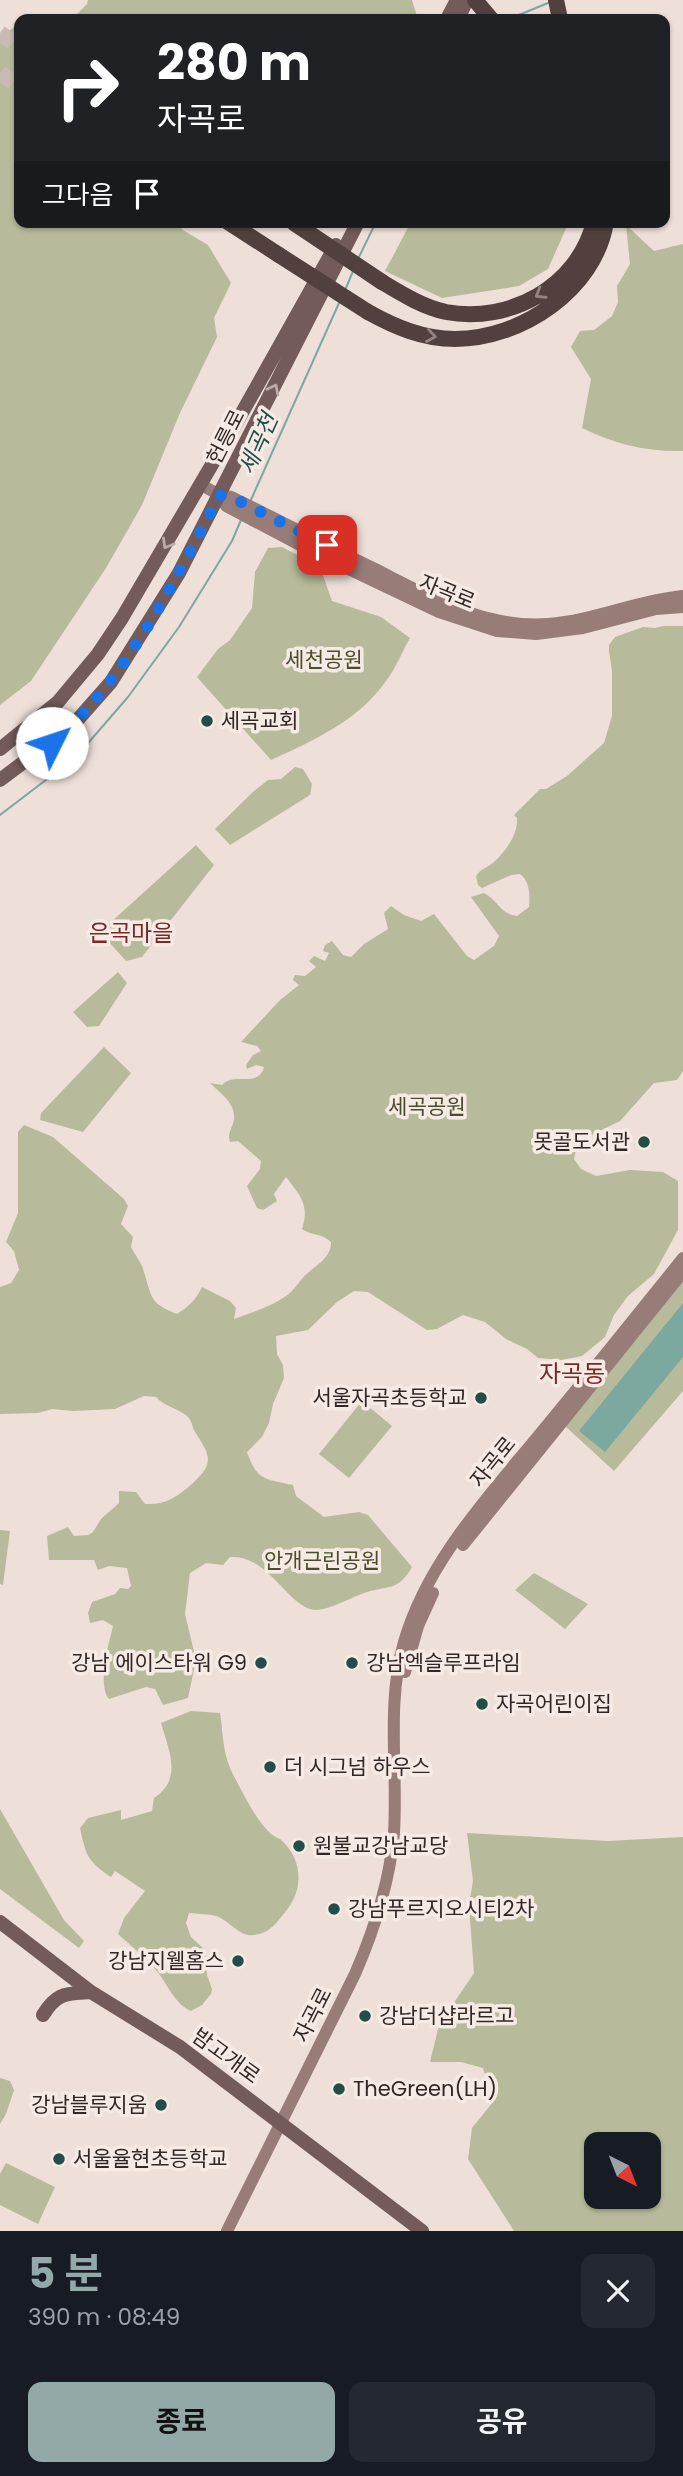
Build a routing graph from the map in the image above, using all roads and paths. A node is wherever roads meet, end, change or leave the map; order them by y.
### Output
1 (475, 0) edge
2 (482, 0) edge
3 (487, 14) edge
4 (494, 14) edge
5 (237, 228) edge
6 (301, 228) edge
7 (345, 228) edge
8 (355, 228) edge
9 (592, 228) edge
10 (604, 228) edge
11 (201, 485) junction
12 (220, 495) junction
13 (265, 520) junction
14 (683, 596) edge
15 (683, 607) edge
16 (0, 749) edge
17 (0, 780) edge
18 (683, 1258) edge
19 (683, 1272) edge
20 (394, 1720) junction
21 (0, 1922) edge
22 (91, 1992) junction
23 (43, 2015) dead end
24 (281, 2122) junction
25 (228, 2231) edge
26 (422, 2231) edge

1 - 3 highway
2 - 4 highway
5 -> 10 highway, bridge
9 -> 6 highway, bridge
7 - 11 main road, 헌릉로
12 -> 8 main road, 헌릉로
11 - 12 main road, 자곡로
11 -> 16 main road, 헌릉로
12 - 13 main road, 자곡로
12 - 17 main road, 헌릉로
13 - 14 main road, 자곡로
13 - 15 main road, 자곡로
18 - 20 main road, 자곡로
19 - 20 main road, 자곡로
20 - 24 main road, 자곡로
21 - 22 main road, 밤고개로
22 - 23 main road
22 - 24 main road, 밤고개로
24 - 25 main road, 자곡로
24 - 26 main road, 밤고개로

